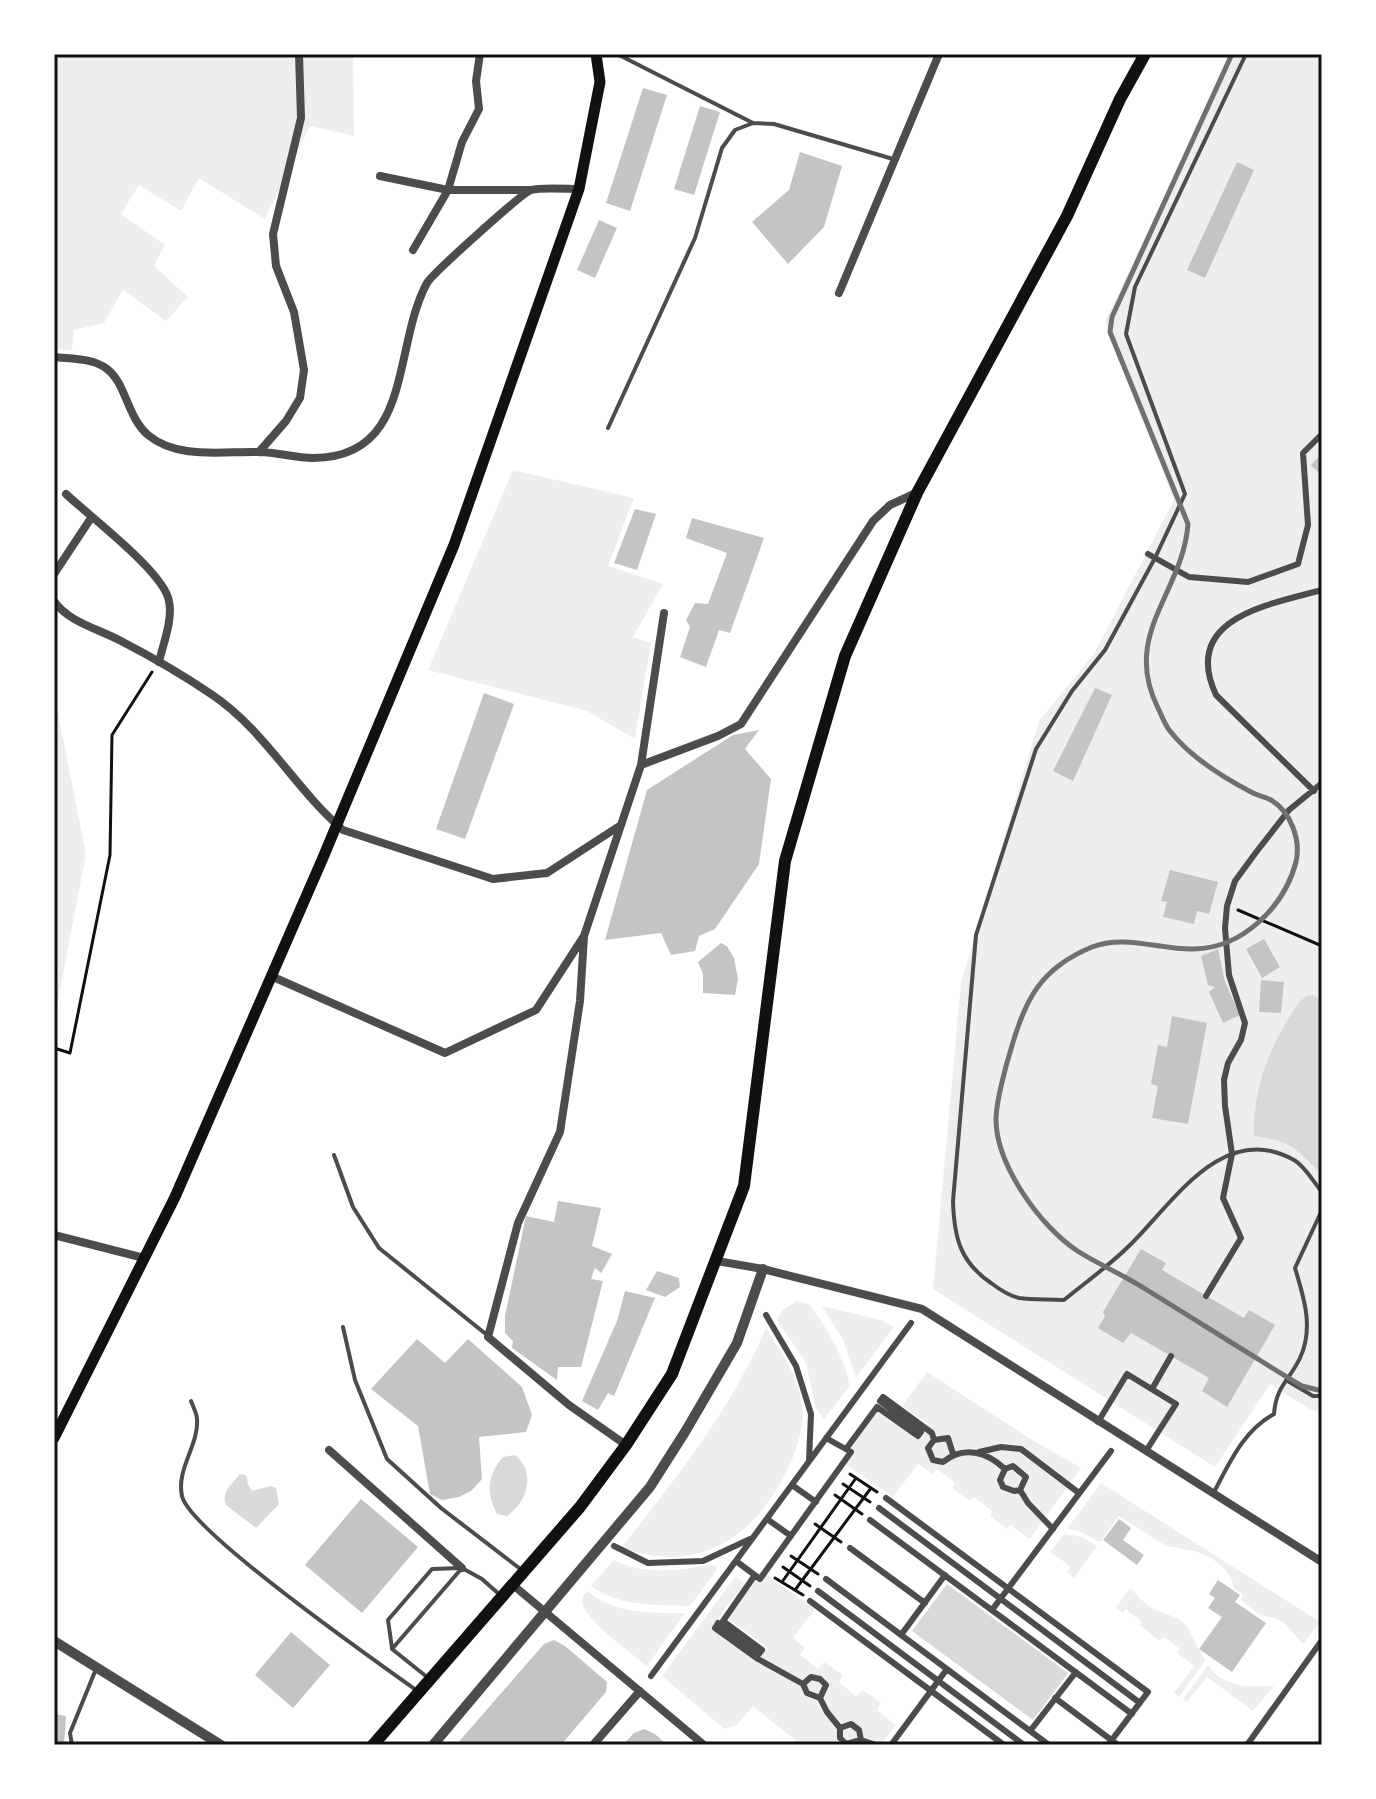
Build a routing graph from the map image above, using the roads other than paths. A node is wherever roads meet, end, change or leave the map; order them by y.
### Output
1 (299, 54) edge
2 (480, 54) edge
3 (596, 54) edge
4 (617, 54) edge
5 (939, 54) edge
6 (1145, 54) edge
7 (1246, 54) edge
8 (753, 123) junction
9 (895, 160) junction
10 (380, 176) dead end
11 (579, 189) junction
12 (448, 190) junction
13 (531, 190) junction
14 (413, 250) dead end
15 (839, 293) dead end
16 (54, 357) edge
17 (608, 428) dead end
18 (1322, 434) edge
19 (259, 452) junction
20 (917, 493) junction
21 (66, 494) dead end
22 (91, 518) junction
23 (1148, 554) dead end
24 (1155, 558) junction
25 (54, 574) edge
26 (1322, 590) edge
27 (54, 601) edge
28 (664, 613) dead end
29 (159, 662) junction
30 (641, 765) junction
31 (1322, 783) edge
32 (1314, 791) junction
33 (622, 824) junction
34 (336, 825) junction
35 (584, 936) junction
36 (271, 976) junction
37 (1232, 1154) junction
38 (334, 1155) dead end
39 (1322, 1192) edge
40 (1322, 1210) edge
41 (54, 1235) edge
42 (144, 1258) junction
43 (717, 1261) junction
44 (763, 1269) junction
45 (1206, 1296) dead end
46 (766, 1315) dead end
47 (911, 1323) dead end
48 (343, 1327) dead end
49 (488, 1337) junction
50 (1171, 1356) dead end
51 (1286, 1380) junction
52 (1152, 1389) junction
53 (1322, 1396) edge
54 (191, 1401) dead end
55 (1098, 1422) junction
56 (54, 1438) edge
57 (826, 1438) junction
58 (934, 1440) junction
59 (626, 1445) junction
60 (846, 1449) junction
61 (329, 1450) dead end
62 (1111, 1451) dead end
63 (1146, 1451) junction
64 (979, 1452) junction
65 (953, 1454) junction
66 (809, 1461) junction
67 (1005, 1469) junction
68 (792, 1485) junction
69 (1020, 1490) junction
70 (1079, 1493) junction
71 (1214, 1493) junction
72 (886, 1498) road end
73 (816, 1502) junction
74 (879, 1508) road end
75 (767, 1519) junction
76 (870, 1520) road end
77 (1053, 1529) junction
78 (791, 1536) junction
79 (753, 1538) junction
80 (614, 1546) dead end
81 (850, 1548) road end
82 (736, 1561) junction
83 (1322, 1562) edge
84 (462, 1568) junction
85 (525, 1572) junction
86 (755, 1575) junction
87 (945, 1575) junction
88 (826, 1579) road end
89 (513, 1585) junction
90 (1008, 1588) junction
91 (818, 1591) road end
92 (502, 1597) junction
93 (1000, 1599) junction
94 (810, 1601) road end
95 (925, 1603) junction
96 (545, 1610) junction
97 (992, 1610) junction
98 (901, 1635) junction
99 (1322, 1640) edge
100 (54, 1641) edge
101 (392, 1649) junction
102 (97, 1667) junction
103 (947, 1669) junction
104 (1076, 1672) junction
105 (651, 1676) dead end
106 (429, 1678) junction
107 (938, 1681) junction
108 (803, 1684) junction
109 (418, 1691) junction
110 (640, 1691) junction
111 (932, 1691) junction
112 (820, 1698) junction
113 (1055, 1698) junction
114 (1140, 1703) junction
115 (1132, 1714) junction
116 (840, 1728) junction
117 (1030, 1731) junction
118 (861, 1740) junction
119 (1113, 1743) edge
120 (72, 1745) edge
121 (221, 1745) edge
122 (373, 1745) edge
123 (433, 1745) edge
124 (593, 1745) edge
125 (704, 1745) edge
126 (876, 1745) edge
127 (891, 1745) edge
128 (1004, 1745) edge
129 (1024, 1745) edge
130 (1049, 1745) edge
131 (1247, 1745) edge

1 - 19 street
2 - 12 street
3 - 11 main road
4 - 8 lane
5 - 9 street
6 - 20 main road
7 - 24 lane
8 - 9 lane
8 - 17 lane
9 - 15 street
10 - 12 street
11 - 13 street
11 - 34 main road
12 - 13 street
12 - 14 street
13 - 19 street
16 - 19 street
18 - 24 street
20 - 30 street
20 - 43 main road
21 - 22 street
22 - 25 street
22 - 29 street
23 - 24 street
24 - 37 lane
26 - 32 street
27 - 29 street
28 - 30 street
29 - 34 street
30 - 33 street
31 - 32 street
32 - 37 street
33 - 34 street
33 - 35 street
34 - 36 main road
35 - 36 street
35 - 49 street
36 - 42 main road
37 - 39 lane
37 - 45 street
38 - 49 lane
40 - 51 lane
41 - 42 street
42 - 56 main road
43 - 44 street
43 - 59 main road
44 - 55 street
44 - 96 street
46 - 66 street
47 - 57 street
48 - 85 lane
49 - 59 street
50 - 52 street
51 - 53 lane
51 - 71 lane
52 - 55 street
52 - 63 street
54 - 109 lane
55 - 63 street
57 - 60 street
57 - 66 street
58 - 60 street
58 - 65 street
58 - 65 street
59 - 85 main road
60 - 73 street
61 - 84 street
62 - 70 street
63 - 71 street
64 - 65 street
64 - 67 street
64 - 70 street
66 - 68 street
67 - 69 street
67 - 69 street
68 - 73 street
68 - 75 street
69 - 77 street
70 - 77 street
71 - 83 street
72 - 90 street
73 - 78 street
74 - 93 street
75 - 78 street
75 - 79 street
76 - 87 street
77 - 90 street
78 - 86 street
79 - 80 street
79 - 82 street
81 - 95 street
82 - 86 street
82 - 105 street
84 - 92 lane
84 - 101 lane
84 - 101 lane
85 - 89 main road
86 - 108 street
87 - 95 street
87 - 97 street
88 - 98 street
89 - 92 main road
89 - 96 street
90 - 93 street
90 - 114 street
91 - 107 street
92 - 106 main road
93 - 97 street
93 - 114 street
94 - 111 street
95 - 98 street
96 - 110 street
96 - 123 street
97 - 104 street
98 - 103 street
99 - 131 street
100 - 102 street
101 - 106 lane
102 - 120 lane
102 - 121 street
103 - 107 street
103 - 117 street
104 - 113 street
104 - 115 street
106 - 109 main road
107 - 111 street
107 - 129 street
108 - 112 street
108 - 112 street
109 - 122 main road
110 - 124 street
110 - 125 street
111 - 127 street
111 - 128 street
112 - 116 street
113 - 117 street
113 - 119 street
114 - 115 street
115 - 119 street
116 - 118 street
116 - 118 street
117 - 130 street
118 - 126 street

